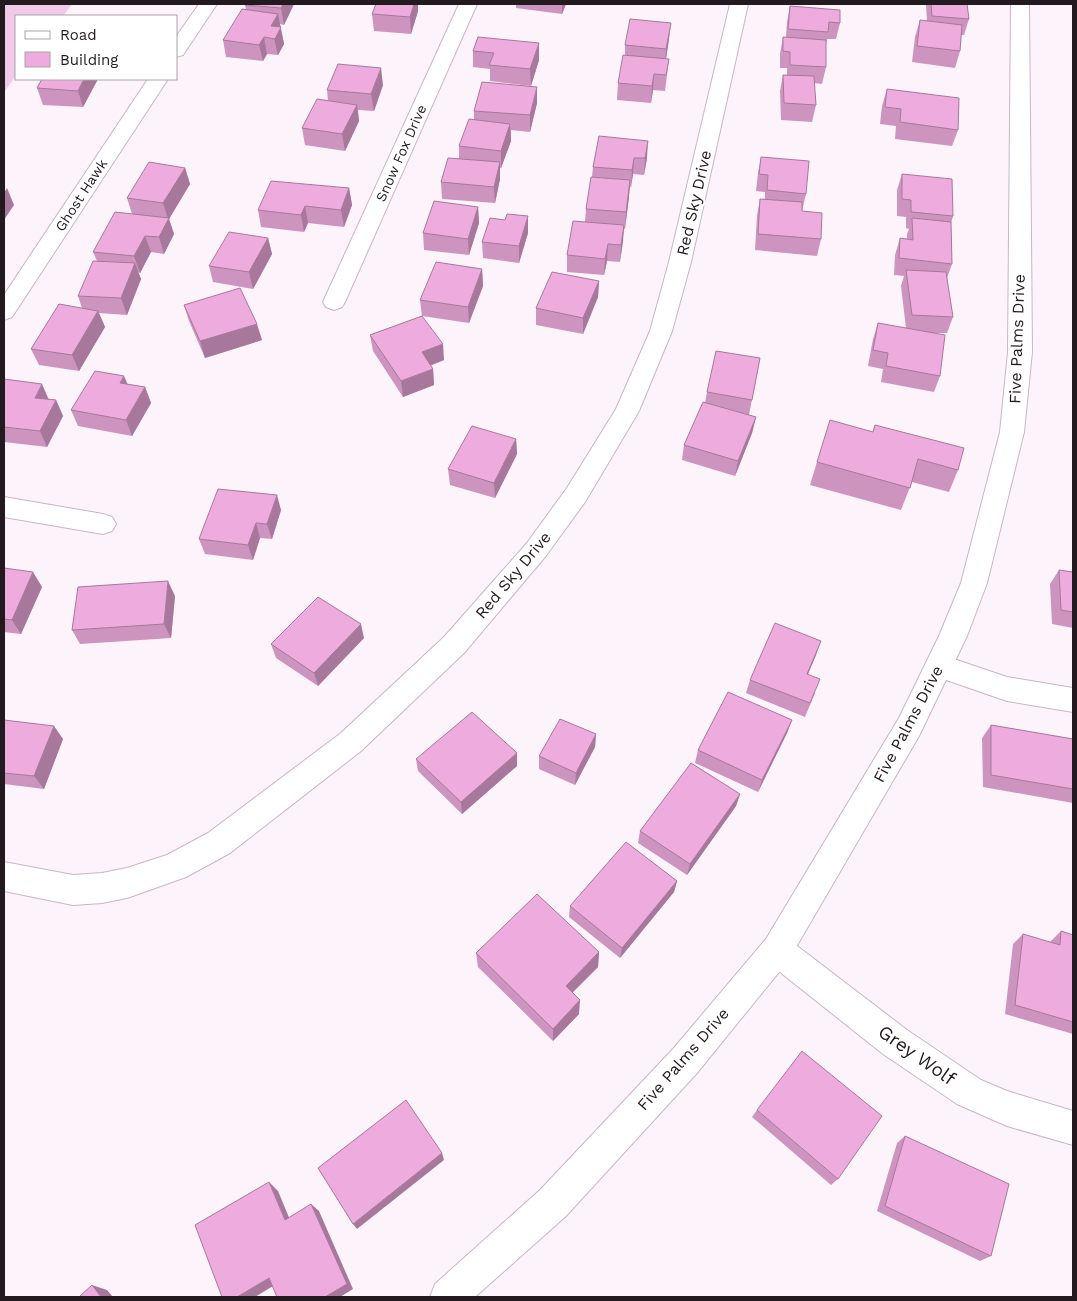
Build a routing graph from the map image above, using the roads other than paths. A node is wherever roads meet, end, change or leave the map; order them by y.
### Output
1 (208, 4) edge
2 (468, 4) edge
3 (739, 4) edge
4 (1020, 4) edge
5 (178, 48) edge
6 (157, 80) edge
7 (334, 302) dead end
8 (4, 312) edge
9 (4, 507) edge
10 (103, 524) dead end
11 (939, 666) junction
12 (1073, 700) edge
13 (4, 877) edge
14 (777, 950) junction
15 (1073, 1128) edge
16 (448, 1297) edge

1 - 5 street
2 - 7 street, Snow Fox Drive
3 - 13 street, Red Sky Drive
4 - 11 street, Five Palms Drive
6 - 8 street, Ghost Hawk
9 - 10 street
11 - 12 street
11 - 14 street, Five Palms Drive
14 - 15 street, Grey Wolf
14 - 16 street, Five Palms Drive

